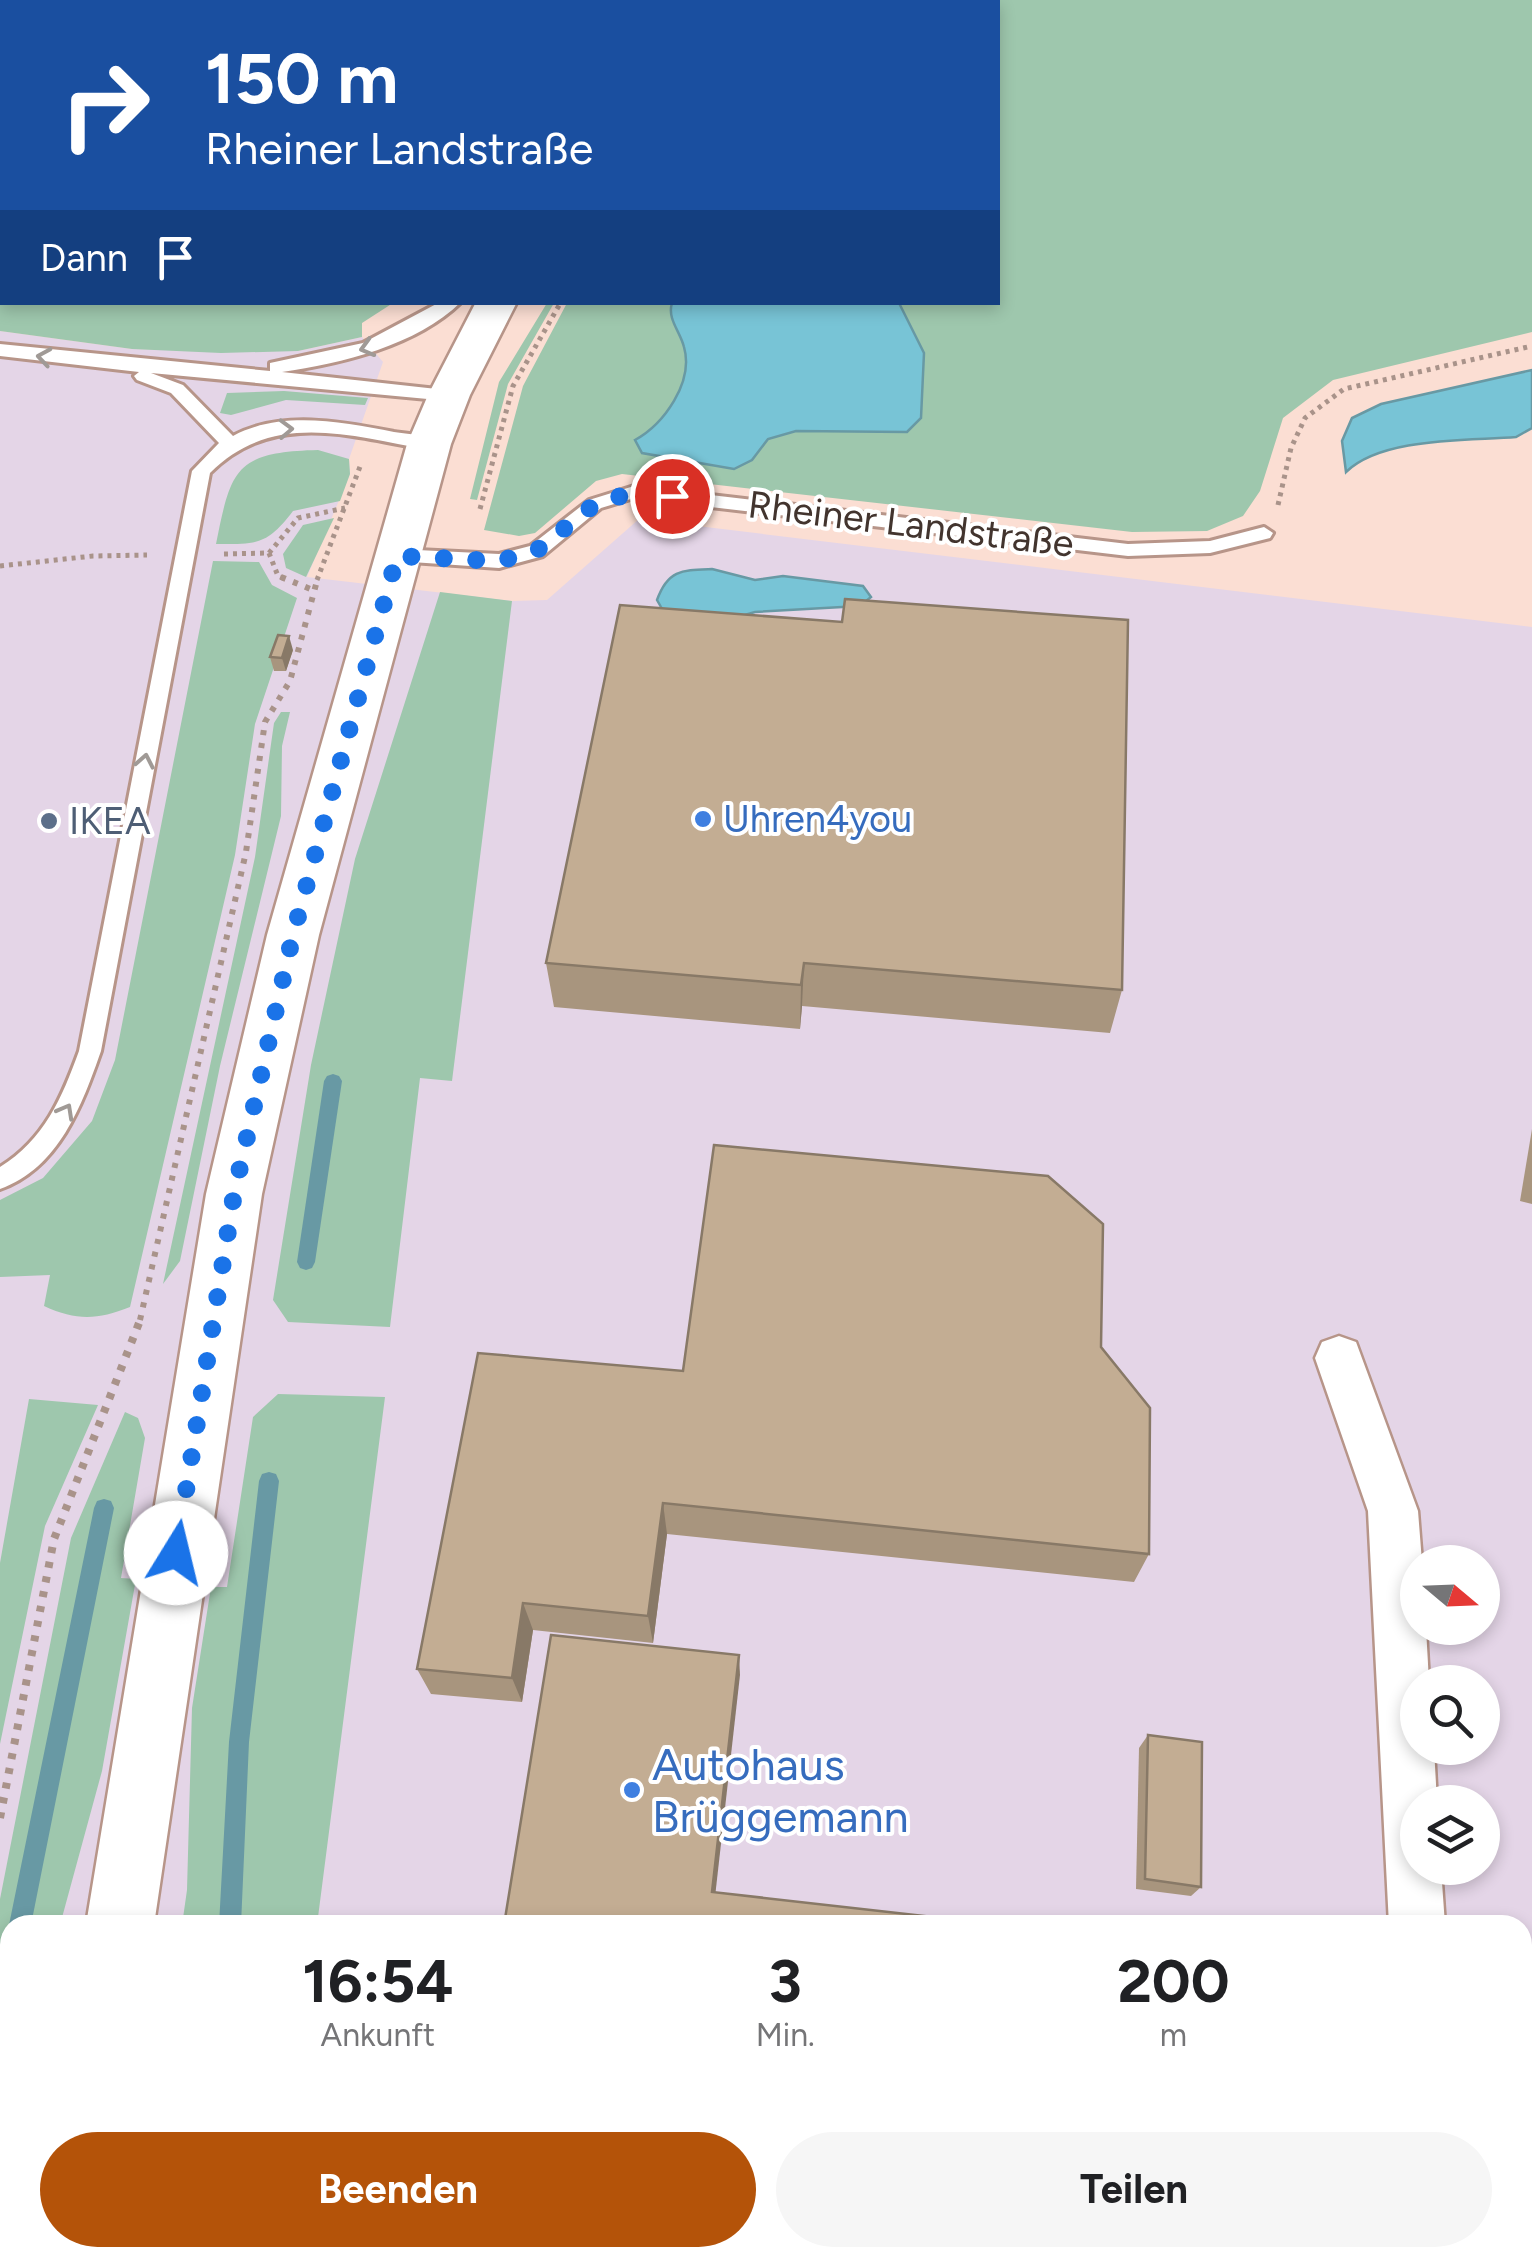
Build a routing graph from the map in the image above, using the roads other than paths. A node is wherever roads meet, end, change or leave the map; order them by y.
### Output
1 (448, 305) edge
2 (494, 305) edge
3 (0, 350) edge
4 (89, 364) junction
5 (234, 373) junction
6 (448, 395) junction
7 (229, 443) junction
8 (429, 444) junction
9 (1264, 533) road end
10 (397, 556) junction
11 (0, 1179) edge
12 (1340, 1358) dead end
13 (122, 1915) edge
14 (1417, 1915) edge

1 -> 5 lane
2 - 6 street
4 -> 3 lane
4 - 5 lane
4 - 7 lane
5 - 6 lane
6 - 8 street
7 -> 8 lane
11 -> 7 lane
8 - 10 street
9 - 10 lane, Rheiner Landstraße
10 - 13 street
12 - 14 street

